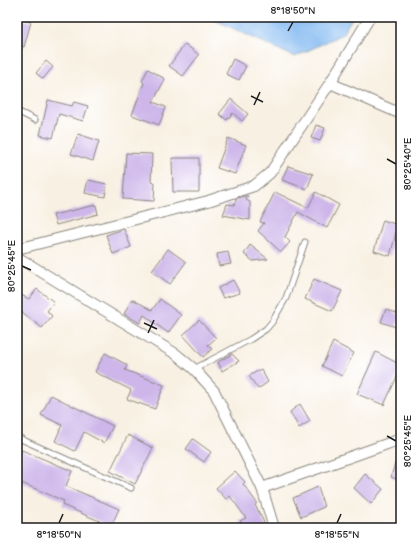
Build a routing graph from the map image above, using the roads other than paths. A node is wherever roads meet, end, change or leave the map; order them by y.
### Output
1 (370, 17) edge
2 (330, 83) junction
3 (17, 111) edge
4 (401, 114) edge
5 (35, 120) dead end
6 (305, 242) dead end
7 (17, 249) edge
8 (17, 257) edge
9 (194, 369) junction
10 (17, 436) edge
11 (401, 439) edge
12 (131, 488) dead end
13 (262, 488) junction
14 (274, 528) edge

1 - 2 street
2 - 4 street
2 - 7 street
3 - 5 lane
6 - 9 lane
8 - 9 street
9 - 13 street
10 - 12 lane
11 - 13 street
13 - 14 street

